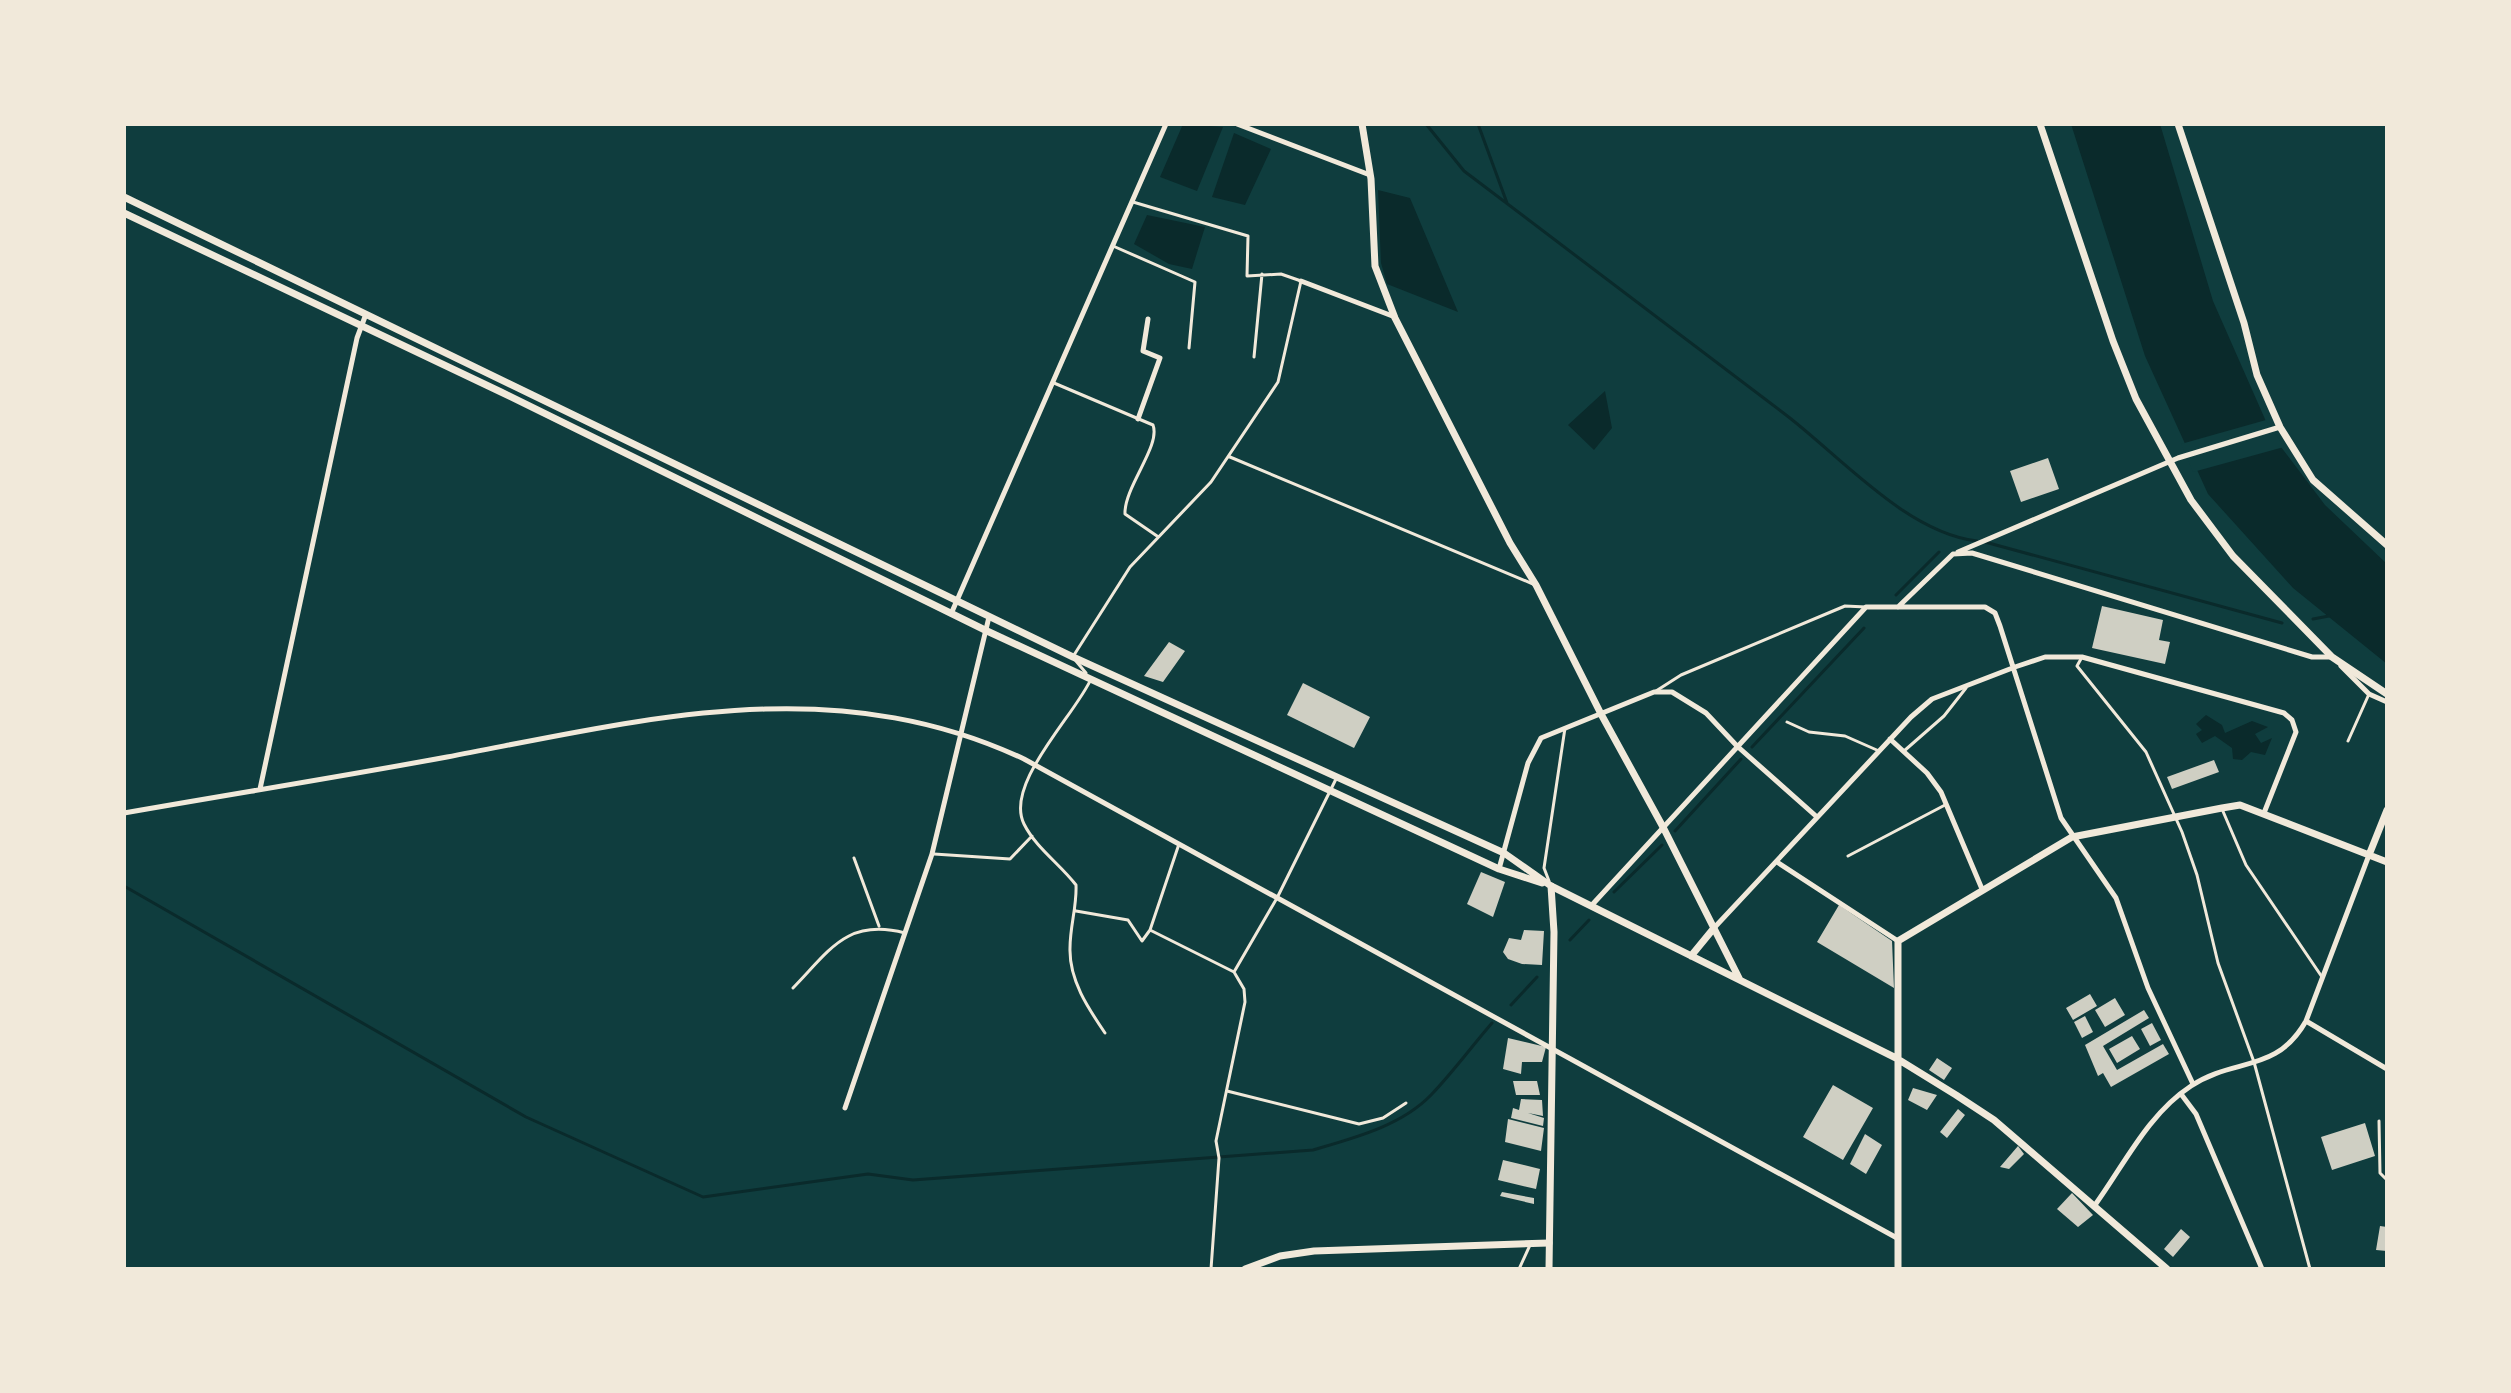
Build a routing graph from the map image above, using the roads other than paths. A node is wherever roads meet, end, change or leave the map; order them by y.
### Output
1 (1166, 124) edge
2 (1237, 124) edge
3 (1362, 124) edge
4 (2040, 124) edge
5 (2178, 124) edge
6 (1370, 175) junction
7 (124, 197) edge
8 (1133, 202) junction
9 (124, 213) edge
10 (1113, 246) junction
11 (1262, 274) junction
12 (1301, 281) junction
13 (366, 314) junction
14 (1395, 318) junction
15 (1148, 319) dead end
16 (360, 324) junction
17 (1189, 348) dead end
18 (1254, 357) dead end
19 (1054, 383) junction
20 (1138, 419) junction
21 (2276, 428) junction
22 (1230, 457) junction
23 (2174, 460) junction
24 (1157, 536) junction
25 (2387, 545) edge
26 (1953, 554) junction
27 (1536, 585) junction
28 (957, 602) junction
29 (1866, 607) junction
30 (1898, 608) junction
31 (951, 614) junction
32 (989, 617) junction
33 (987, 631) junction
34 (1073, 657) junction
35 (2082, 657) junction
36 (2332, 657) junction
37 (2015, 667) junction
38 (1091, 680) junction
39 (1968, 685) junction
40 (1654, 692) junction
41 (2369, 694) junction
42 (2387, 694) edge
43 (2387, 702) edge
44 (1601, 714) junction
45 (1787, 722) dead end
46 (1565, 728) junction
47 (960, 735) junction
48 (1890, 739) junction
49 (2348, 741) dead end
50 (1737, 746) junction
51 (1879, 751) junction
52 (1904, 751) junction
53 (1036, 765) junction
54 (1337, 777) junction
55 (1331, 788) junction
56 (259, 790) junction
57 (1945, 805) junction
58 (2222, 808) junction
59 (2387, 810) edge
60 (124, 813) edge
61 (2264, 813) junction
62 (2174, 815) junction
63 (1817, 817) junction
64 (1663, 827) junction
65 (1032, 836) junction
66 (2072, 837) junction
67 (1180, 843) junction
68 (1504, 853) junction
69 (932, 854) junction
70 (2369, 855) junction
71 (1848, 856) dead end
72 (854, 858) dead end
73 (1777, 862) junction
74 (2387, 862) edge
75 (1499, 869) junction
76 (1551, 886) junction
77 (1982, 889) junction
78 (1277, 898) junction
79 (1591, 906) junction
80 (1075, 911) junction
81 (879, 926) junction
82 (1714, 928) junction
83 (1150, 930) junction
84 (905, 933) junction
85 (1898, 941) junction
86 (1691, 956) junction
87 (1234, 972) junction
88 (2322, 977) junction
89 (1740, 980) junction
90 (793, 988) dead end
91 (2306, 1021) junction
92 (1105, 1033) dead end
93 (1552, 1047) junction
94 (1896, 1058) junction
95 (2254, 1062) junction
96 (2387, 1069) edge
97 (2193, 1084) junction
98 (1226, 1091) junction
99 (2181, 1094) junction
100 (1406, 1103) dead end
101 (845, 1108) dead end
102 (2379, 1121) dead end
103 (2387, 1180) edge
104 (2095, 1205) junction
105 (1898, 1238) junction
106 (1549, 1243) junction
107 (1530, 1245) junction
108 (1247, 1268) edge
109 (1211, 1269) edge
110 (1519, 1269) edge
111 (1549, 1269) edge
112 (1898, 1269) edge
113 (2167, 1269) edge
114 (2262, 1269) edge
115 (2310, 1269) edge

1 - 8 street
2 - 6 street
3 - 6 main road
4 - 23 main road
5 - 21 main road
6 - 14 main road
7 - 13 main road
8 - 10 street
8 - 11 lane
9 - 16 main road
10 - 17 lane
10 - 19 street
11 - 12 lane
11 - 18 lane
12 - 14 street
12 - 22 lane
13 - 16 street
13 - 28 main road
14 - 27 main road
15 - 20 street
16 - 31 main road
16 - 56 street
19 - 20 lane
19 - 28 street
20 - 24 lane
21 - 23 street
21 - 25 main road
22 - 24 lane
22 - 27 lane
23 - 26 street
23 - 36 main road
24 - 34 lane
26 - 30 street
26 - 36 street
27 - 44 main road
28 - 31 street
28 - 32 main road
29 - 30 street
29 - 40 lane
29 - 50 street
30 - 37 street
31 - 33 main road
32 - 33 street
32 - 34 main road
33 - 38 main road
33 - 47 street
34 - 38 lane
34 - 54 main road
35 - 37 street
35 - 61 street
35 - 62 lane
36 - 41 street
36 - 42 main road
37 - 39 street
37 - 66 street
38 - 53 lane
38 - 55 main road
39 - 48 street
39 - 52 lane
40 - 44 street
40 - 50 street
41 - 43 street
41 - 49 lane
44 - 46 street
44 - 64 main road
45 - 51 lane
46 - 68 street
46 - 76 lane
47 - 53 street
47 - 56 street
47 - 69 street
48 - 51 street
48 - 52 street
50 - 63 street
50 - 64 street
51 - 63 street
52 - 57 street
53 - 65 lane
53 - 67 street
54 - 55 lane
54 - 68 main road
55 - 75 main road
55 - 78 lane
56 - 60 street
57 - 71 lane
57 - 77 street
58 - 61 main road
58 - 62 main road
58 - 88 lane
59 - 70 main road
61 - 70 main road
62 - 66 main road
62 - 95 lane
63 - 73 street
64 - 79 street
64 - 82 main road
65 - 69 lane
65 - 80 lane
66 - 77 main road
66 - 97 street
67 - 78 street
67 - 83 lane
68 - 75 street
68 - 76 main road
69 - 84 street
70 - 74 main road
70 - 88 street
72 - 81 lane
73 - 82 street
73 - 85 street
75 - 76 main road
76 - 79 main road
76 - 93 main road
77 - 85 main road
78 - 87 lane
78 - 93 street
79 - 86 main road
80 - 83 lane
80 - 92 lane
81 - 84 lane
81 - 90 lane
82 - 86 main road
82 - 89 main road
83 - 87 lane
84 - 101 street
85 - 94 main road
86 - 89 main road
87 - 98 lane
88 - 91 street
89 - 94 main road
91 - 95 street
91 - 96 street
93 - 105 street
93 - 106 main road
94 - 104 main road
94 - 105 main road
95 - 97 street
95 - 115 lane
97 - 99 street
98 - 100 lane
98 - 109 lane
99 - 104 street
99 - 114 street
102 - 103 lane
104 - 113 main road
105 - 112 main road
106 - 107 main road
106 - 111 main road
107 - 108 main road
107 - 110 lane

